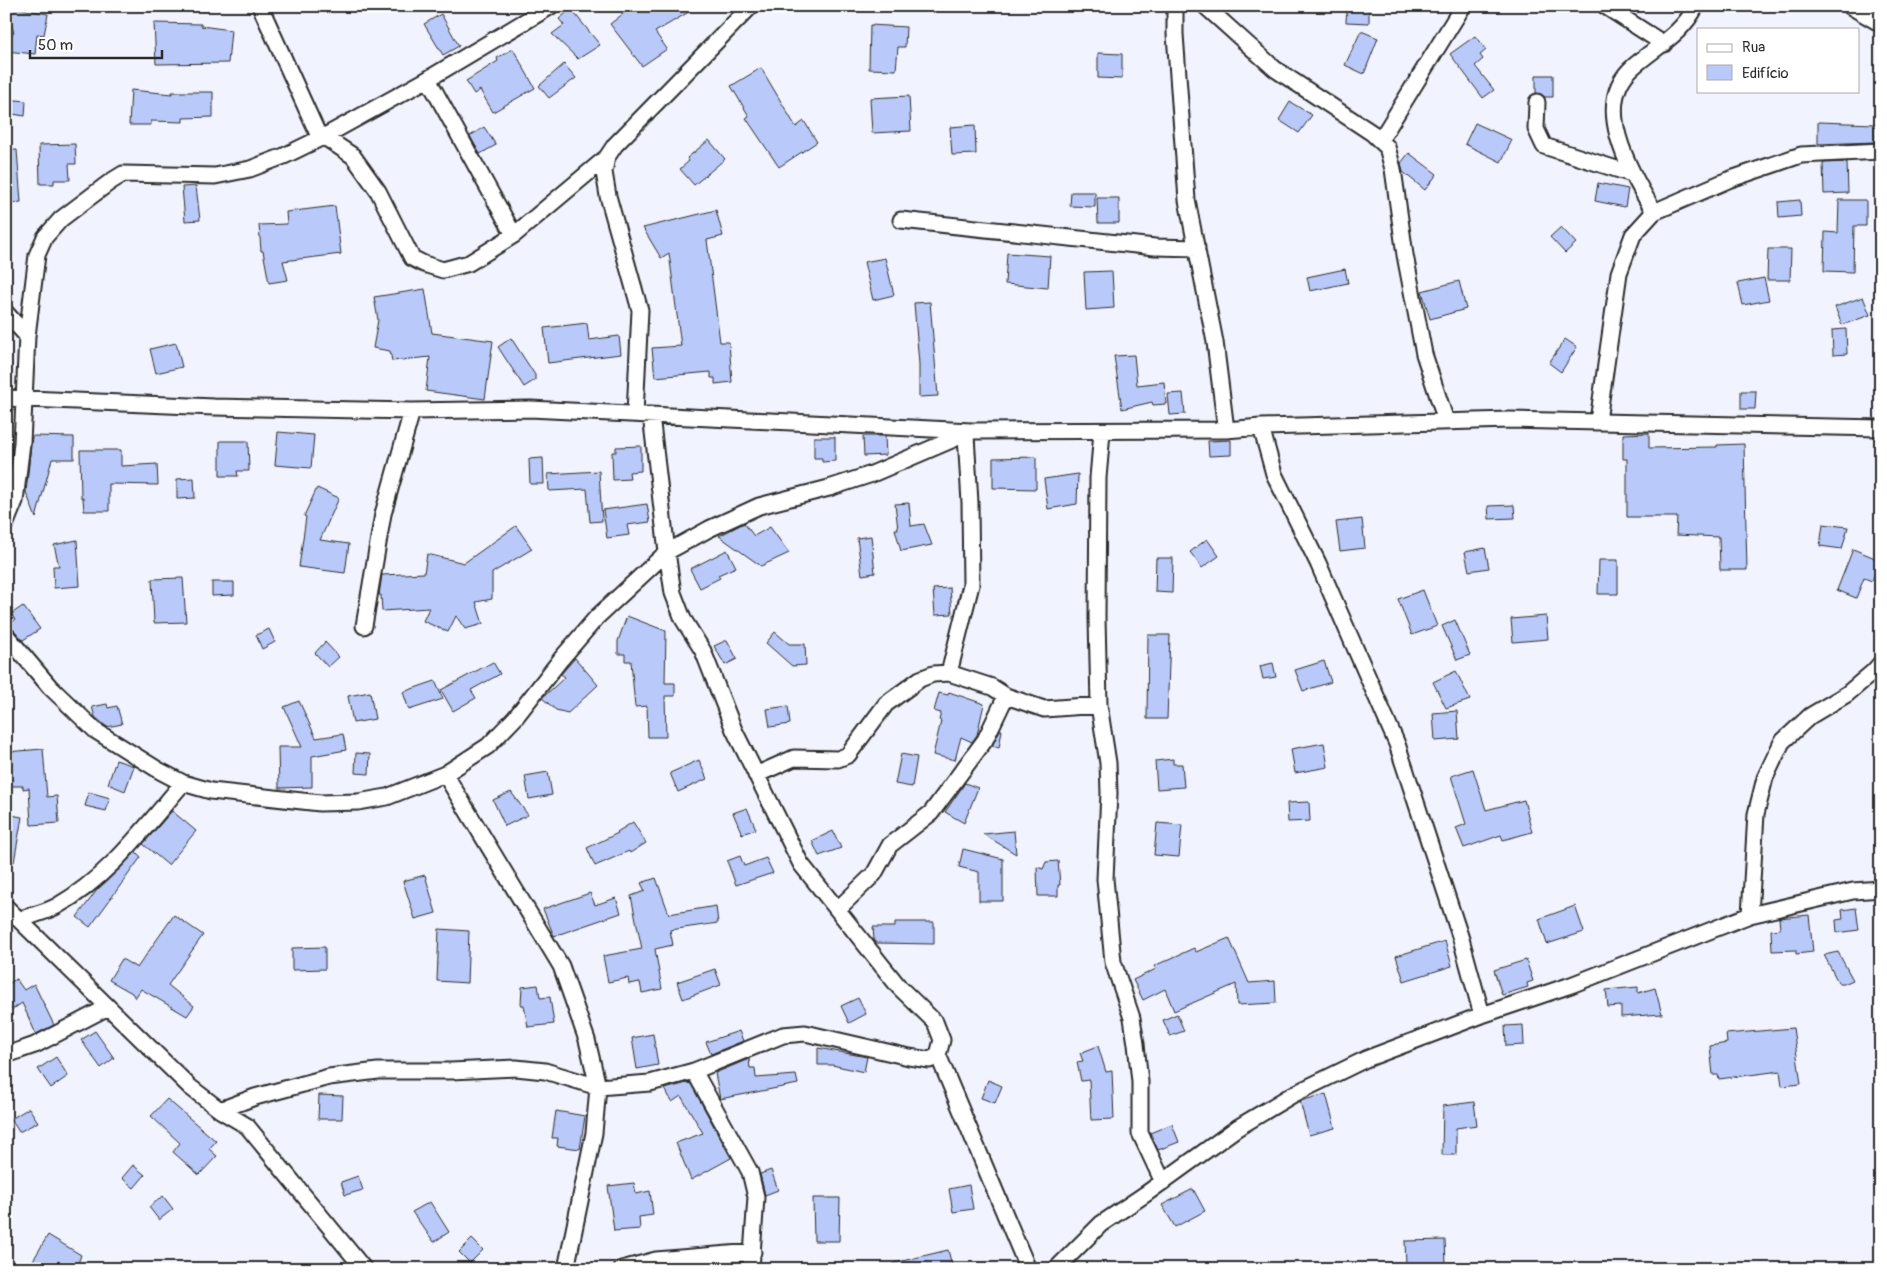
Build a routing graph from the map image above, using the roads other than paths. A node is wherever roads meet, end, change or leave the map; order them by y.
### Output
1 (260, 6) edge
2 (551, 6) edge
3 (751, 6) edge
4 (1175, 6) edge
5 (1206, 6) edge
6 (1463, 6) edge
7 (1605, 6) edge
8 (1696, 6) edge
9 (1850, 6) edge
10 (1881, 24) edge
11 (1664, 44) junction
12 (428, 79) junction
13 (1537, 102) dead end
14 (323, 138) junction
15 (1381, 139) junction
16 (1881, 150) edge
17 (607, 157) junction
18 (1632, 174) junction
19 (1654, 212) junction
20 (901, 220) dead end
21 (514, 236) junction
22 (1197, 248) junction
23 (6, 313) edge
24 (27, 336) junction
25 (6, 398) edge
26 (24, 399) junction
27 (412, 411) junction
28 (636, 414) junction
29 (651, 415) junction
30 (1598, 420) junction
31 (1446, 421) junction
32 (1261, 427) junction
33 (1881, 428) edge
34 (1226, 430) junction
35 (1102, 432) junction
36 (969, 433) junction
37 (6, 523) edge
38 (667, 552) junction
39 (364, 626) dead end
40 (6, 635) edge
41 (6, 646) edge
42 (6, 653) edge
43 (1881, 663) edge
44 (949, 673) junction
45 (1006, 696) junction
46 (1099, 705) junction
47 (445, 774) junction
48 (756, 775) junction
49 (183, 782) junction
50 (1881, 889) edge
51 (6, 907) edge
52 (838, 909) junction
53 (1750, 915) junction
54 (21, 919) junction
55 (108, 1008) junction
56 (1482, 1015) junction
57 (6, 1055) edge
58 (938, 1056) junction
59 (694, 1071) junction
60 (598, 1086) junction
61 (220, 1110) junction
62 (1163, 1182) junction
63 (753, 1252) junction
64 (364, 1269) edge
65 (566, 1269) edge
66 (622, 1269) edge
67 (751, 1269) edge
68 (1028, 1269) edge
69 (1056, 1269) edge

1 - 14 street
2 - 12 street
3 - 17 street
4 - 22 street
5 - 15 street
6 - 15 street
7 - 11 street
8 - 11 street
9 - 10 street
11 - 18 street
12 - 14 street
12 - 21 street
13 - 18 street
14 - 21 street
14 - 24 street
15 - 31 street
16 - 19 street
17 - 21 street
17 - 28 street
18 - 19 street
19 - 30 street
20 - 22 street
22 - 34 street
23 - 24 street
24 - 26 street
25 - 26 street
26 - 27 street
26 - 37 street
27 - 28 street
27 - 39 street
28 - 29 street
29 - 36 street
29 - 38 street
30 - 31 street
30 - 33 street
31 - 32 street
32 - 34 street
32 - 56 street
34 - 35 street
35 - 36 street
35 - 46 street
36 - 38 street
36 - 44 street
38 - 47 street
38 - 48 street
40 - 49 street
41 - 42 street
43 - 53 street
44 - 45 street
44 - 48 street
45 - 46 street
45 - 52 street
46 - 62 street
47 - 49 street
47 - 60 street
48 - 52 street
49 - 54 street
50 - 53 street
51 - 54 street
52 - 58 street
53 - 56 street
54 - 55 street
55 - 57 street
55 - 61 street
56 - 62 street
58 - 59 street
58 - 68 street
59 - 60 street
59 - 63 street
60 - 61 street
60 - 65 street
61 - 64 street
62 - 69 street
63 - 66 street
63 - 67 street

